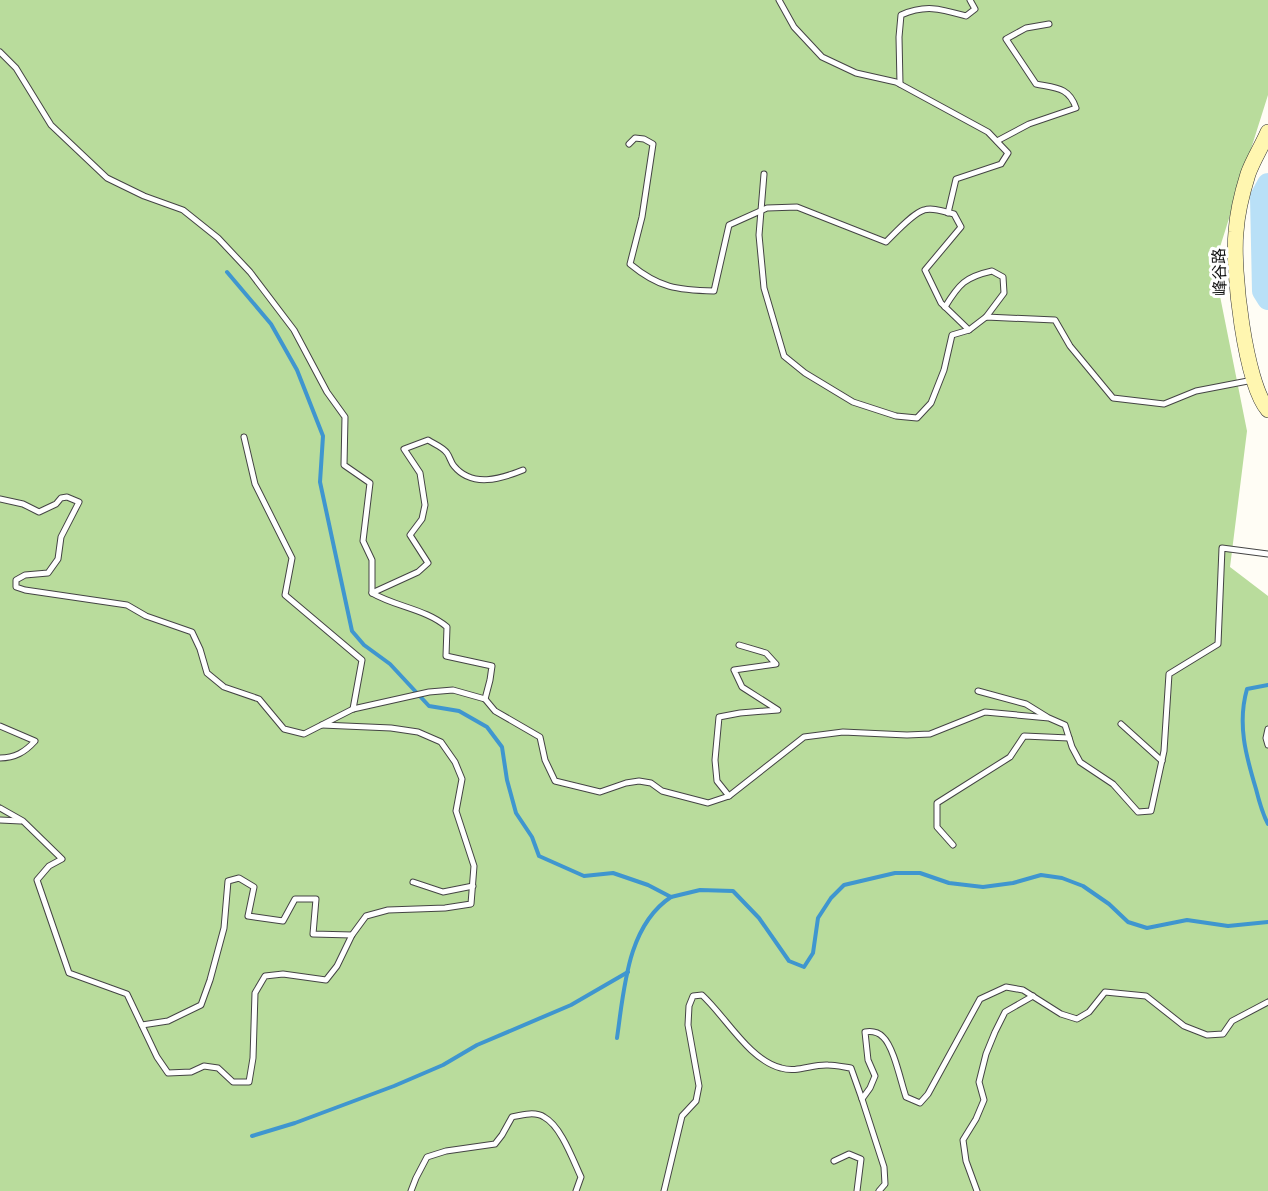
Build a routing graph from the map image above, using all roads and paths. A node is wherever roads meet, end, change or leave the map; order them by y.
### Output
1 (779, 0) edge
2 (970, 0) edge
3 (1049, 24) dead end
4 (0, 52) edge
5 (900, 84) junction
6 (1268, 132) edge
7 (997, 141) junction
8 (629, 144) dead end
9 (764, 174) dead end
10 (760, 211) junction
11 (948, 213) junction
12 (945, 307) junction
13 (986, 317) junction
14 (969, 330) junction
15 (1254, 380) junction
16 (1268, 410) edge
17 (244, 437) dead end
18 (523, 470) dead end
19 (0, 499) edge
20 (1268, 554) edge
21 (372, 593) junction
22 (738, 645) dead end
23 (978, 691) dead end
24 (485, 699) junction
25 (353, 709) junction
26 (1049, 718) junction
27 (1121, 724) dead end
28 (321, 725) junction
29 (0, 726) edge
30 (1268, 729) edge
31 (1069, 738) junction
32 (1268, 745) edge
33 (0, 758) edge
34 (1162, 761) junction
35 (729, 796) junction
36 (0, 808) edge
37 (0, 820) edge
38 (23, 821) junction
39 (953, 845) dead end
40 (413, 882) dead end
41 (473, 886) junction
42 (352, 935) junction
43 (1033, 996) junction
44 (1268, 1002) edge
45 (142, 1025) junction
46 (862, 1099) junction
47 (834, 1161) dead end
48 (411, 1191) edge
49 (576, 1191) edge
50 (664, 1191) edge
51 (857, 1191) edge
52 (879, 1191) edge
53 (976, 1191) edge

1 - 5 lane
2 - 5 lane
3 - 7 lane
4 - 21 lane
5 - 7 lane
6 - 15 street, 峰谷路
7 - 11 lane
8 - 10 lane
9 - 10 lane
10 - 11 lane
10 - 14 lane
11 - 12 lane
12 - 13 lane
12 - 14 lane
13 - 14 lane
13 - 15 lane
15 - 16 street, 峰谷路
17 - 25 lane
18 - 21 lane
19 - 28 lane
20 - 34 lane
21 - 24 lane
22 - 35 lane
23 - 26 lane
24 - 25 lane
24 - 35 lane
25 - 28 lane
26 - 31 lane
26 - 35 lane
27 - 34 lane
28 - 41 lane
29 - 33 lane
30 - 32 lane
31 - 34 lane
31 - 39 lane
36 - 38 lane
37 - 38 lane
38 - 45 lane
40 - 41 lane
41 - 42 lane
42 - 45 lane
42 - 45 lane
43 - 44 lane
43 - 46 lane
43 - 53 lane
46 - 50 lane
46 - 52 lane
47 - 51 lane
48 - 49 lane

